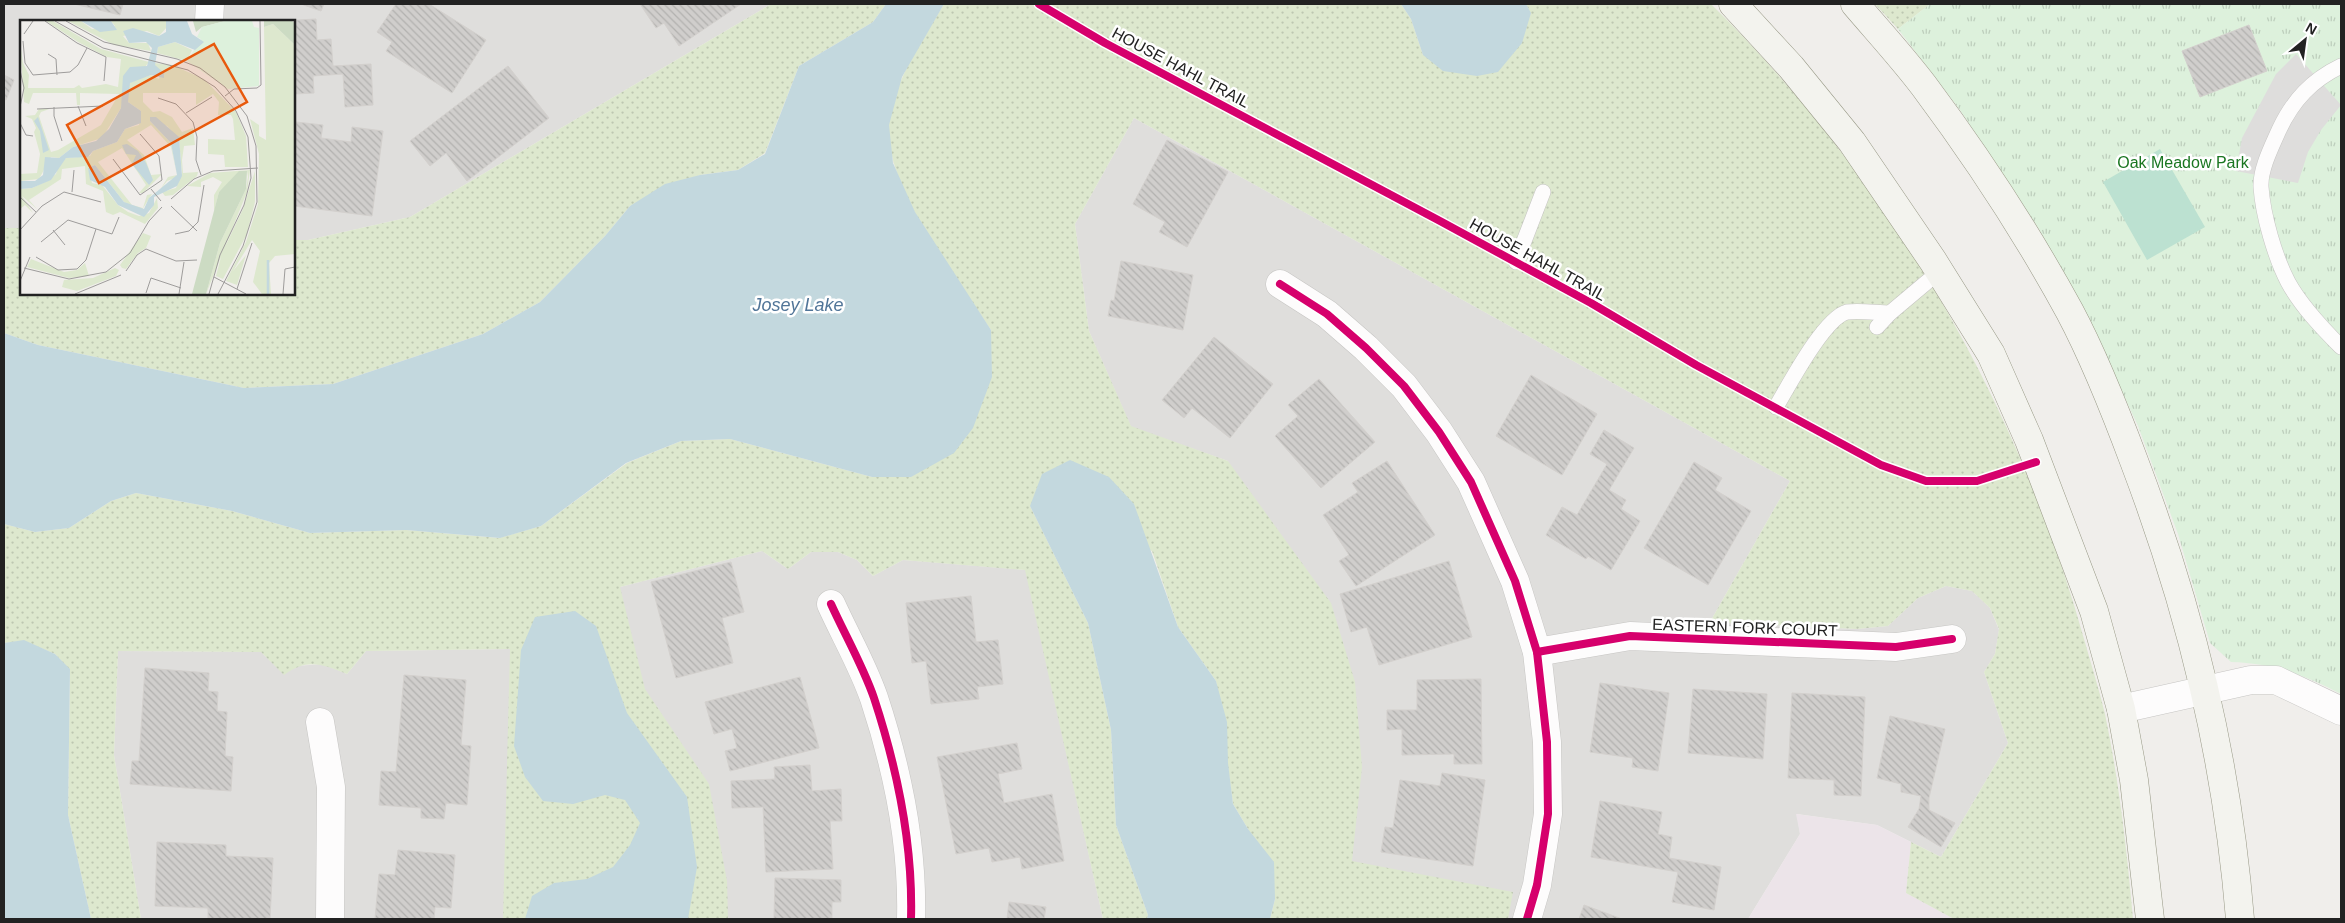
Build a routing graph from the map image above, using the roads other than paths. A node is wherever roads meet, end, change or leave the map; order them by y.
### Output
1 (210, 4) edge
2 (1733, 4) edge
3 (1855, 4) edge
4 (209, 20) edge
5 (2341, 66) edge
6 (1543, 192) dead end
7 (1516, 262) dead end
8 (1940, 271) junction
9 (1280, 284) dead end
10 (1890, 313) junction
11 (1877, 328) dead end
12 (2340, 344) edge
13 (1776, 407) dead end
14 (831, 604) dead end
15 (1952, 640) dead end
16 (1537, 652) junction
17 (2206, 691) junction
18 (2121, 709) junction
19 (2341, 711) edge
20 (320, 722) dead end
21 (330, 919) edge
22 (911, 919) edge
23 (1527, 919) edge
24 (2150, 919) edge
25 (2240, 919) edge

1 - 4 street
2 - 8 main road
3 - 17 main road
5 - 12 lane
6 - 7 lane
8 - 10 lane
8 - 18 main road
9 - 16 street
10 - 11 lane
10 - 13 lane
14 - 22 street
15 - 16 street, EASTERN FORK COURT
16 - 23 street
17 - 18 street
17 - 19 street
17 - 25 main road
18 - 24 main road
20 - 21 street

